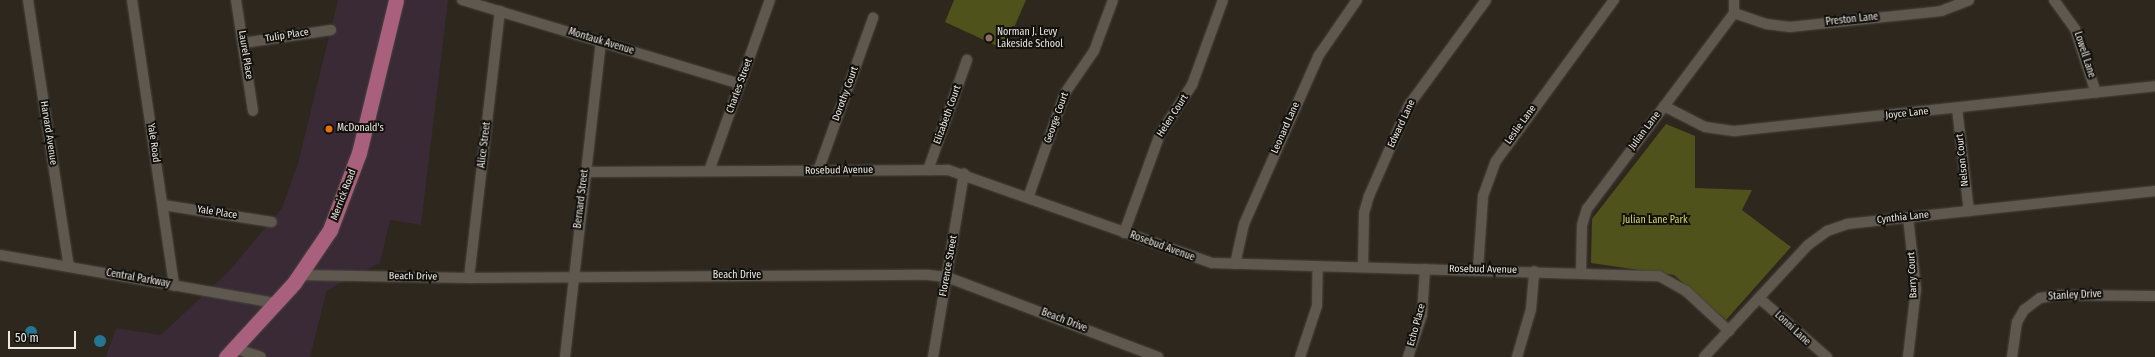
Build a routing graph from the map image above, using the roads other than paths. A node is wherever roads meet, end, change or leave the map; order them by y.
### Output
1 (28, 0) edge
2 (132, 0) edge
3 (236, 0) edge
4 (396, 0) edge
5 (462, 0) edge
6 (770, 0) edge
7 (1113, 0) edge
8 (1223, 0) edge
9 (1357, 0) edge
10 (1486, 0) edge
11 (1614, 0) edge
12 (1734, 0) edge
13 (1969, 0) edge
14 (2054, 0) edge
15 (500, 11) junction
16 (1734, 13) junction
17 (873, 18) dead end
18 (331, 30) dead end
19 (601, 42) junction
20 (243, 43) junction
21 (967, 60) dead end
22 (740, 84) junction
23 (2155, 86) edge
24 (2096, 93) junction
25 (1664, 106) junction
26 (1957, 108) junction
27 (253, 111) dead end
28 (928, 170) junction
29 (709, 171) junction
30 (818, 171) junction
31 (585, 172) junction
32 (964, 174) junction
33 (2155, 191) edge
34 (1028, 198) junction
35 (163, 205) junction
36 (1969, 211) junction
37 (1908, 217) junction
38 (272, 222) dead end
39 (1124, 233) junction
40 (0, 255) edge
41 (1235, 264) junction
42 (1363, 266) junction
43 (69, 267) junction
44 (1318, 267) junction
45 (1425, 269) junction
46 (1478, 270) junction
47 (1534, 271) junction
48 (1581, 272) junction
49 (300, 275) junction
50 (947, 277) junction
51 (469, 278) junction
52 (573, 278) junction
53 (174, 286) junction
54 (2155, 296) edge
55 (1759, 298) junction
56 (276, 303) junction
57 (1729, 331) junction
58 (230, 353) edge
59 (261, 357) edge
60 (565, 357) edge
61 (933, 357) edge
62 (1158, 357) edge
63 (1300, 357) edge
64 (1408, 357) edge
65 (1517, 357) edge
66 (1704, 357) edge
67 (1827, 357) edge
68 (1908, 357) edge
69 (2012, 357) edge

1 - 43 street, Harvard Avenue
2 - 35 street, Yale Road
3 - 20 street, Laurel Place
4 - 49 main road, Merrick Road
5 - 15 street, Montauk Avenue
6 - 22 street, Charles Street
7 - 34 street, George Court
8 - 39 street, Helen Court
9 - 41 street, Leonard Lane
10 - 42 street, Edward Lane
11 - 46 street, Leslie Lane
12 - 16 street
13 - 16 street, Preston Lane
14 - 24 street, Lowell Lane
15 - 19 street, Montauk Avenue
15 - 51 street, Alice Street
16 - 25 street, Julian Lane
17 - 30 street, Dorothy Court
18 - 20 street, Tulip Place
19 - 22 street, Montauk Avenue
19 - 31 street, Bernard Street
20 - 27 street, Laurel Place
21 - 28 street, Elizabeth Court
22 - 29 street, Charles Street
23 - 24 street, Joyce Lane
24 - 26 street, Joyce Lane
25 - 26 street, Joyce Lane
25 - 48 street, Julian Lane
26 - 36 street, Nelson Court
28 - 30 street, Rosebud Avenue
28 - 32 street, Rosebud Avenue
29 - 30 street, Rosebud Avenue
29 - 31 street, Rosebud Avenue
31 - 52 street, Bernard Street
32 - 34 street, Rosebud Avenue
32 - 50 street, Florence Street
33 - 36 street, Cynthia Lane
34 - 39 street, Rosebud Avenue
35 - 38 street, Yale Place
35 - 53 street, Yale Road
36 - 37 street, Cynthia Lane
37 - 55 street, Cynthia Lane
37 - 68 street, Barry Court
39 - 41 street, Rosebud Avenue
40 - 43 street, Central Parkway
41 - 44 street, Rosebud Avenue
42 - 44 street, Rosebud Avenue
42 - 45 street, Rosebud Avenue
43 - 53 street, Central Parkway
44 - 63 street
45 - 46 street, Rosebud Avenue
45 - 64 street, Echo Place
46 - 47 street, Rosebud Avenue
47 - 48 street, Rosebud Avenue
47 - 65 street
48 - 57 street, Rosebud Avenue
49 - 51 street, Beach Drive
49 - 56 main road, Merrick Road
50 - 52 street, Beach Drive
50 - 61 street, Florence Street
50 - 62 street, Beach Drive
51 - 52 street, Beach Drive
52 - 60 street, Bernard Street
53 - 56 street, Central Parkway
54 - 69 street, Stanley Drive
55 - 57 street, Cynthia Lane
55 - 67 street, Lonni Lane
56 - 58 main road, Merrick Road
57 - 66 street, Cynthia Lane
58 - 59 street

